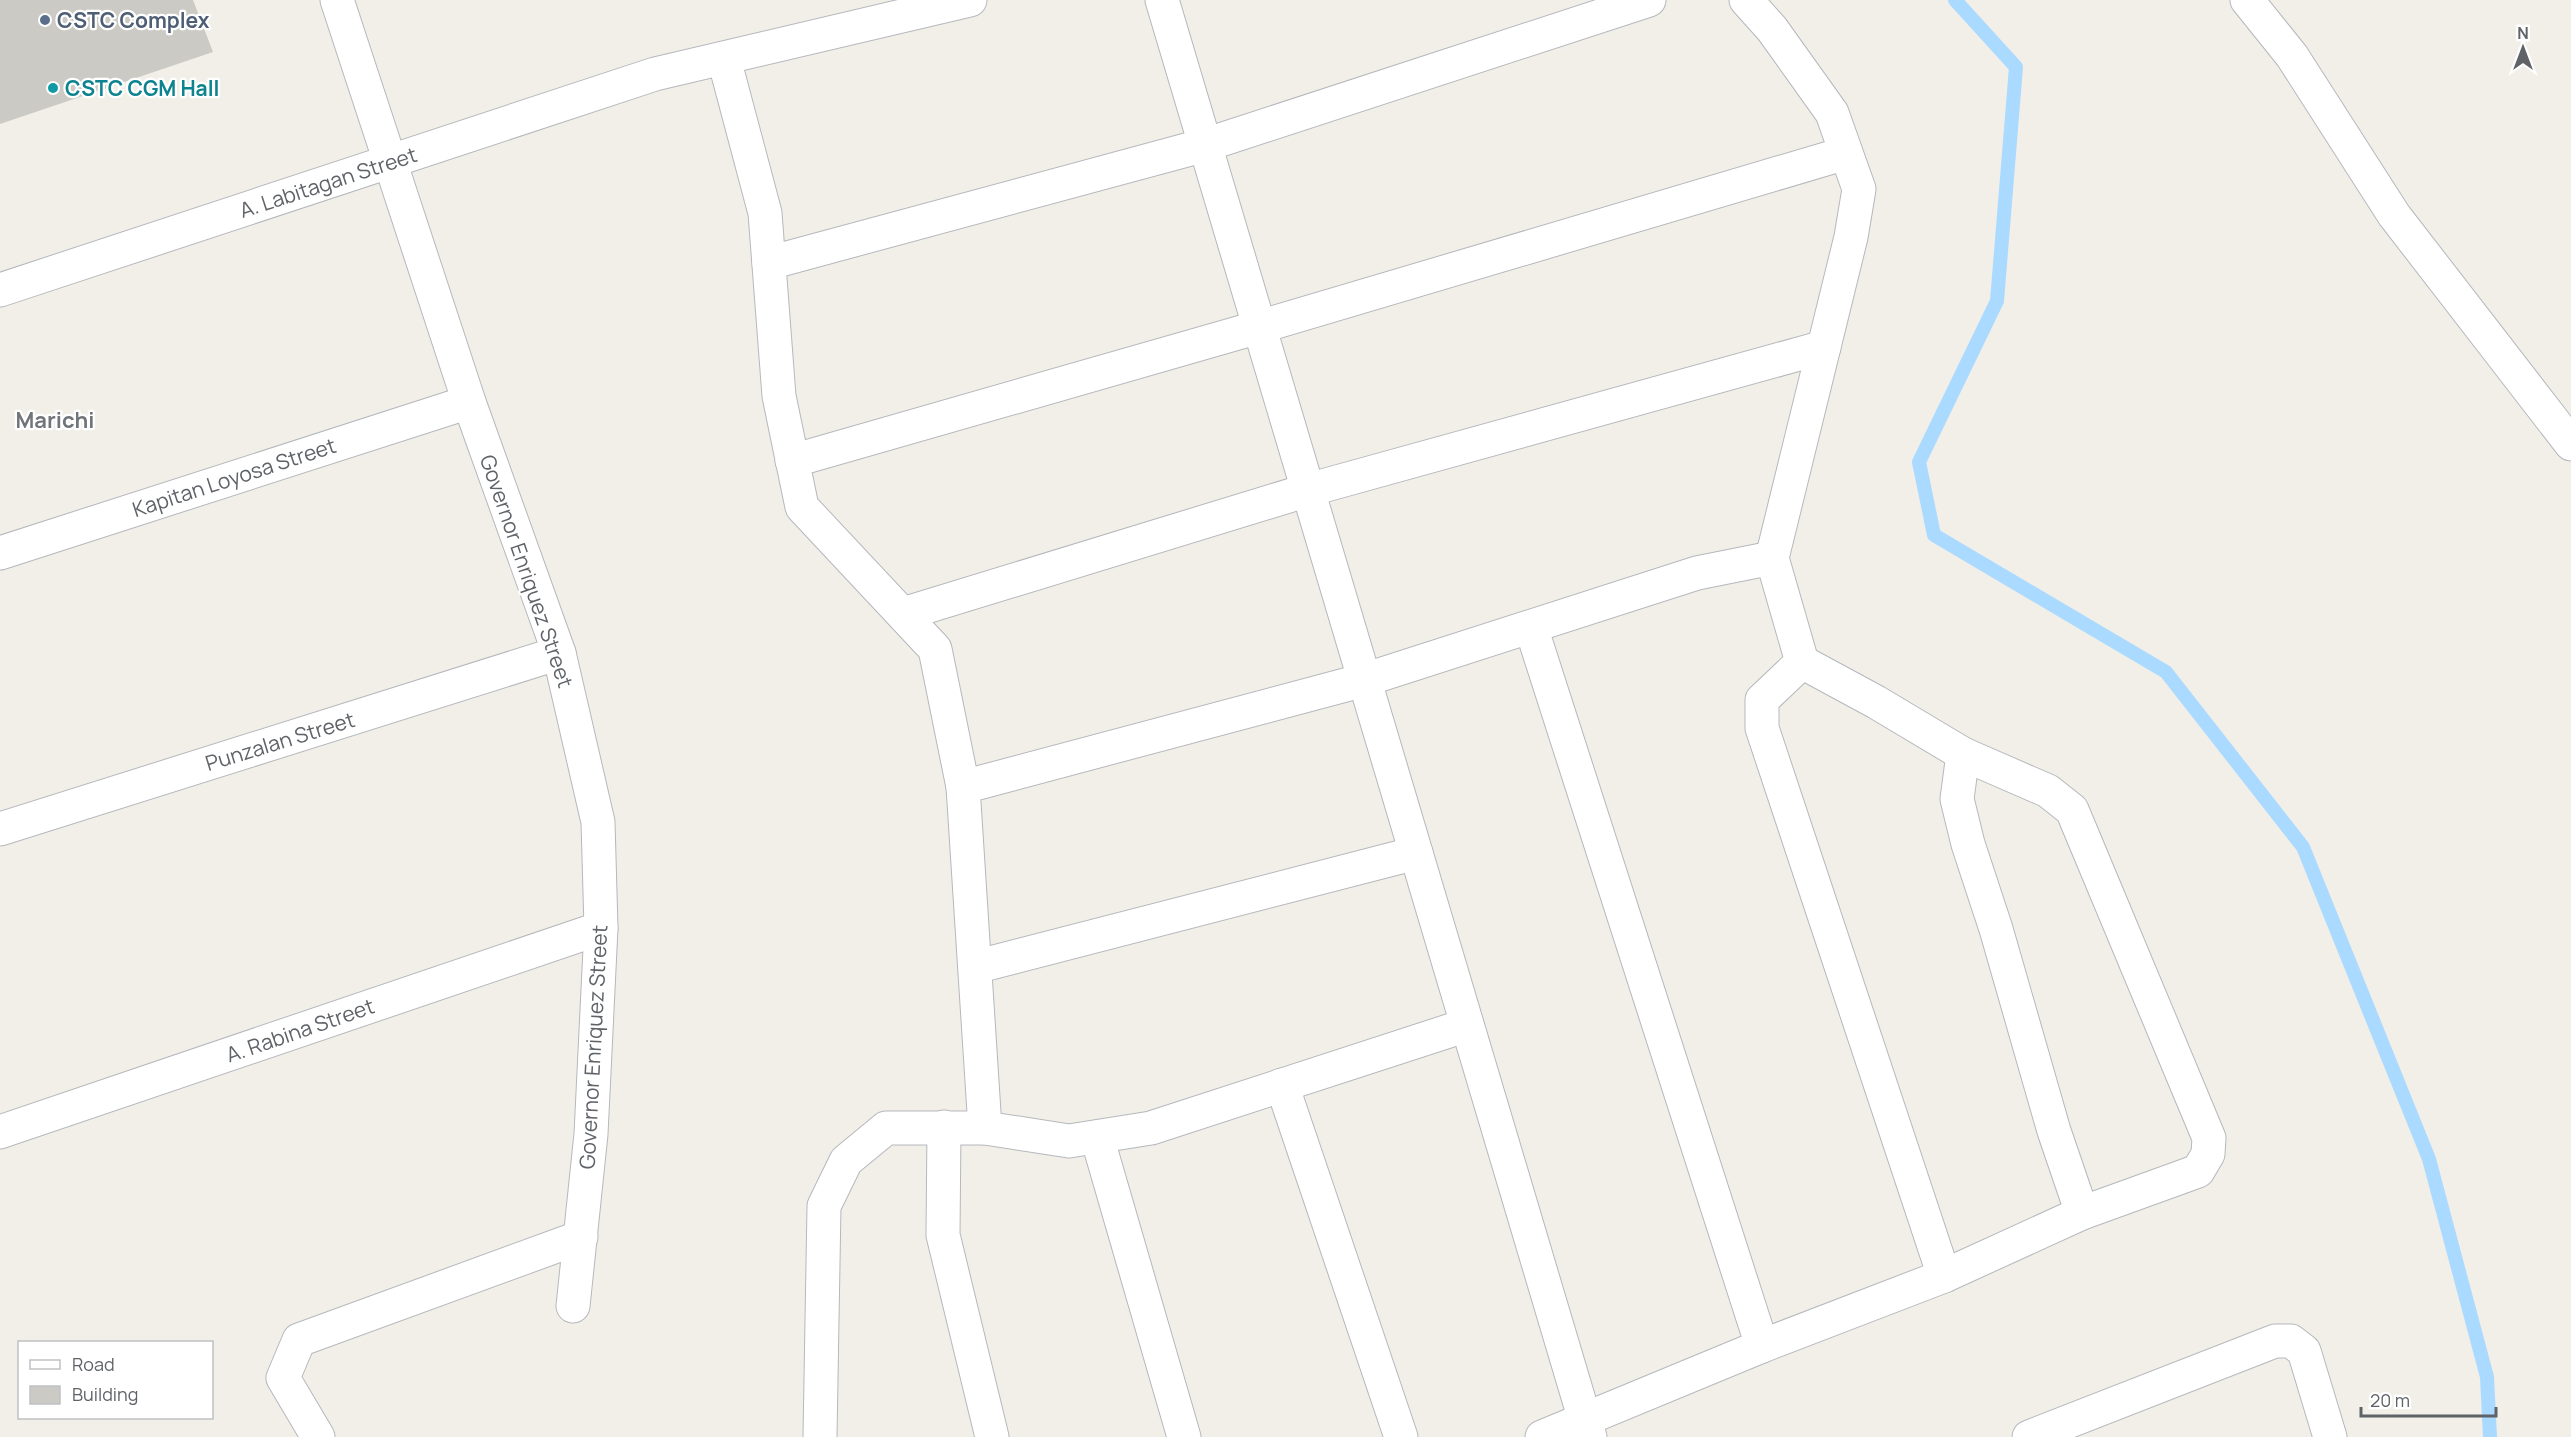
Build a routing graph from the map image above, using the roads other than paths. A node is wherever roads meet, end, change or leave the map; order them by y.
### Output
1 (337, 0) edge
2 (970, 0) edge
3 (1162, 0) edge
4 (1649, 0) edge
5 (1746, 0) edge
6 (2247, 0) edge
7 (724, 59) junction
8 (1205, 145) junction
9 (1845, 153) junction
10 (390, 162) junction
11 (769, 262) junction
12 (0, 290) edge
13 (1259, 327) junction
14 (1824, 347) junction
15 (469, 402) junction
16 (2571, 444) edge
17 (792, 461) junction
18 (1308, 490) junction
19 (0, 553) edge
20 (1772, 558) junction
21 (903, 614) junction
22 (1531, 627) junction
23 (559, 653) junction
24 (1802, 662) junction
25 (1365, 680) junction
26 (1963, 754) junction
27 (963, 787) junction
28 (0, 830) edge
29 (1416, 853) junction
30 (601, 928) junction
31 (975, 967) junction
32 (1467, 1025) junction
33 (1282, 1085) junction
34 (944, 1126) junction
35 (985, 1128) junction
36 (0, 1132) edge
37 (1097, 1137) junction
38 (2082, 1213) junction
39 (580, 1237) junction
40 (1944, 1276) junction
41 (573, 1306) dead end
42 (1762, 1346) junction
43 (1587, 1428) edge
44 (307, 1432) edge
45 (820, 1437) edge
46 (993, 1437) edge
47 (1184, 1437) edge
48 (1401, 1437) edge
49 (1542, 1437) edge
50 (2029, 1437) edge
51 (2330, 1437) edge

1 - 10 street, Governor Enriquez Street
2 - 7 street, A. Labitagan Street
3 - 8 street
4 - 8 street
5 - 9 street
6 - 16 street
7 - 10 street, A. Labitagan Street
7 - 11 street
8 - 11 street
8 - 13 street
9 - 13 street
9 - 14 street
10 - 12 street, A. Labitagan Street
10 - 15 street, Governor Enriquez Street
11 - 17 street
13 - 17 street
13 - 18 street
14 - 18 street
14 - 20 street
15 - 19 street, Kapitan Loyosa Street
15 - 23 street, Governor Enriquez Street
17 - 21 street
18 - 21 street
18 - 25 street
20 - 22 street
20 - 24 street
21 - 27 street
22 - 25 street
22 - 42 street
23 - 28 street, Punzalan Street
23 - 30 street, Governor Enriquez Street
24 - 26 street
24 - 40 street
25 - 27 street
25 - 29 street
26 - 38 street
26 - 38 street
27 - 31 street
29 - 31 street
29 - 32 street
30 - 36 street, A. Rabina Street
30 - 39 street, Governor Enriquez Street
31 - 35 street
32 - 33 street
32 - 43 street
33 - 37 street
33 - 48 street
34 - 35 street
34 - 45 street
34 - 46 street
35 - 37 street
37 - 47 street
38 - 40 street
39 - 41 street, Governor Enriquez Street
39 - 44 street
40 - 42 street
42 - 43 street
43 - 49 street
50 - 51 street

